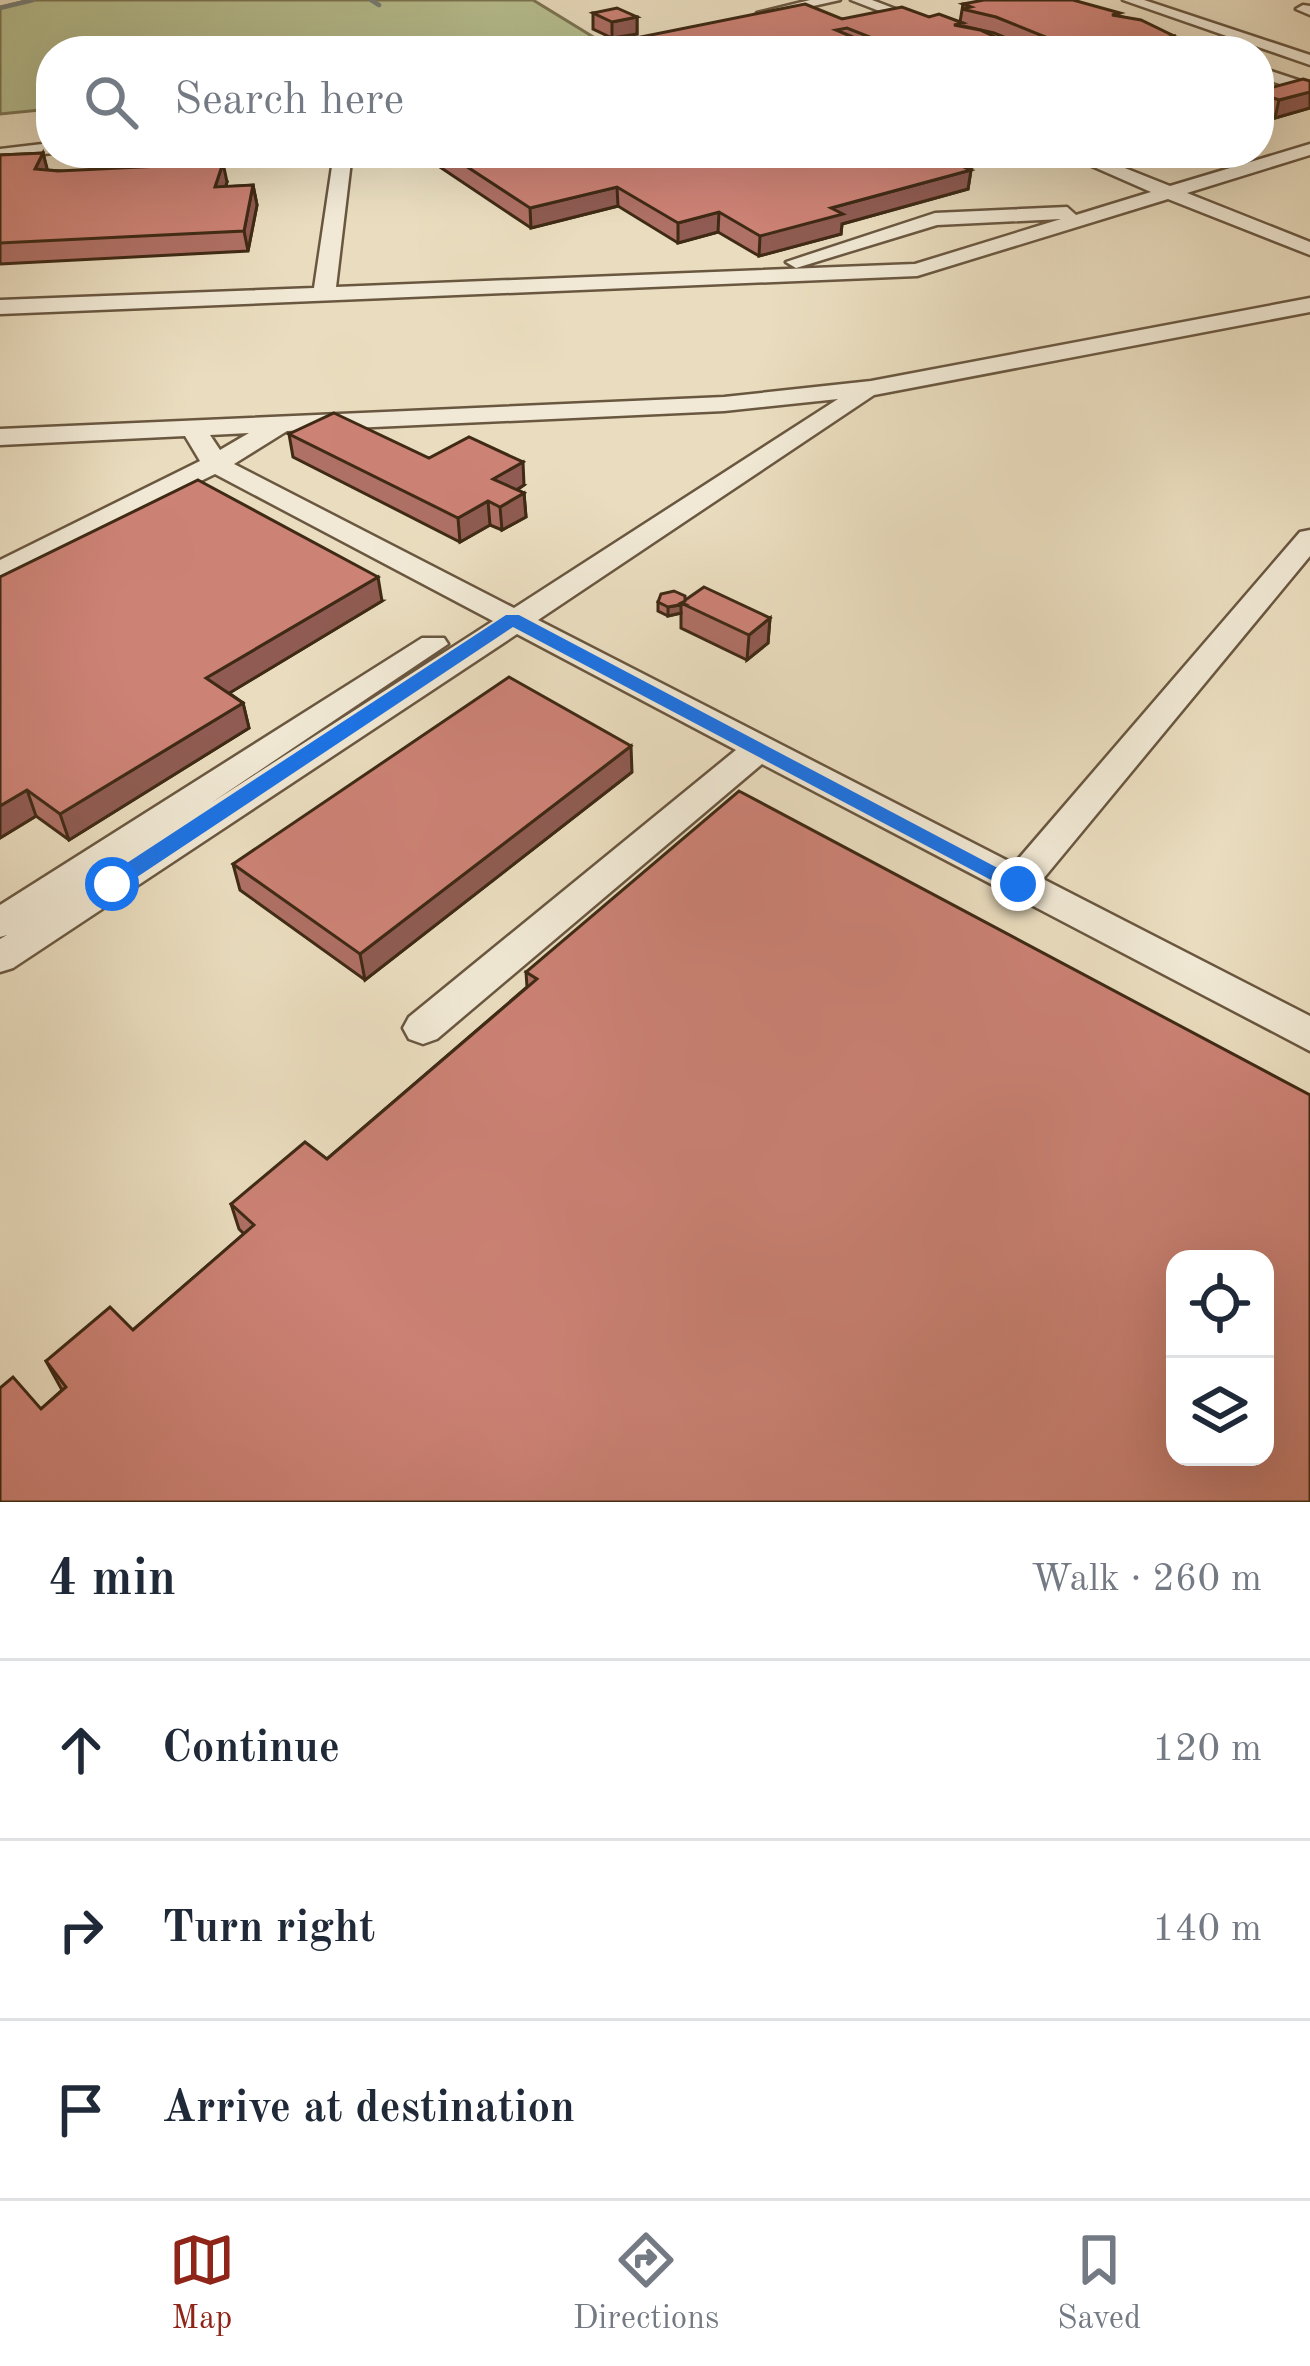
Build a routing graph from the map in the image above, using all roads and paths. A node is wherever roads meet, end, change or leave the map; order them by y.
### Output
1 (833, 0) edge
2 (858, 0) edge
3 (1046, 0) edge
4 (1130, 0) edge
5 (746, 17) edge
6 (957, 36) edge
7 (1153, 36) edge
8 (1238, 36) edge
9 (1274, 48) edge
10 (1310, 60) edge
11 (1274, 77) edge
12 (1305, 87) edge
13 (1274, 94) edge
14 (1310, 149) edge
15 (36, 150) edge
16 (0, 154) edge
17 (1274, 160) edge
18 (1310, 163) edge
19 (341, 168) edge
20 (1106, 168) edge
21 (1245, 168) edge
22 (1163, 192) junction
23 (1190, 203) junction
24 (1110, 212) junction
25 (1310, 250) edge
26 (748, 276) junction
27 (323, 294) junction
28 (1310, 305) edge
29 (0, 310) edge
30 (871, 388) junction
31 (818, 396) junction
32 (724, 404) junction
33 (285, 423) junction
34 (192, 426) junction
35 (758, 435) junction
36 (0, 436) edge
37 (215, 464) junction
38 (657, 512) junction
39 (1310, 538) edge
40 (0, 571) edge
41 (501, 614) junction
42 (759, 749) junction
43 (99, 875) junction
44 (1018, 884) junction
45 (0, 922) edge
46 (0, 958) edge
47 (423, 1028) dead end
48 (1310, 1035) edge

1 - 5 lane
2 - 6 lane
3 - 7 lane
4 - 8 lane
9 - 10 lane
11 - 12 lane
12 - 13 lane
14 - 17 lane
15 - 16 lane
18 - 23 lane
19 - 27 lane
20 - 22 lane
21 - 22 lane
22 - 23 lane
22 - 24 lane
23 - 25 lane
24 - 26 lane
24 - 26 lane
26 - 27 lane
27 - 29 lane
28 - 30 lane
30 - 31 lane
30 - 38 lane
31 - 32 lane
31 - 35 lane
32 - 33 lane
32 - 35 lane
33 - 34 lane
33 - 37 lane
34 - 36 lane
34 - 37 lane
35 - 38 lane
37 - 40 lane
37 - 41 lane
38 - 41 lane
39 - 44 lane
41 - 42 lane
41 - 43 lane
42 - 44 lane
42 - 47 lane
43 - 45 lane
43 - 46 lane
44 - 48 lane

